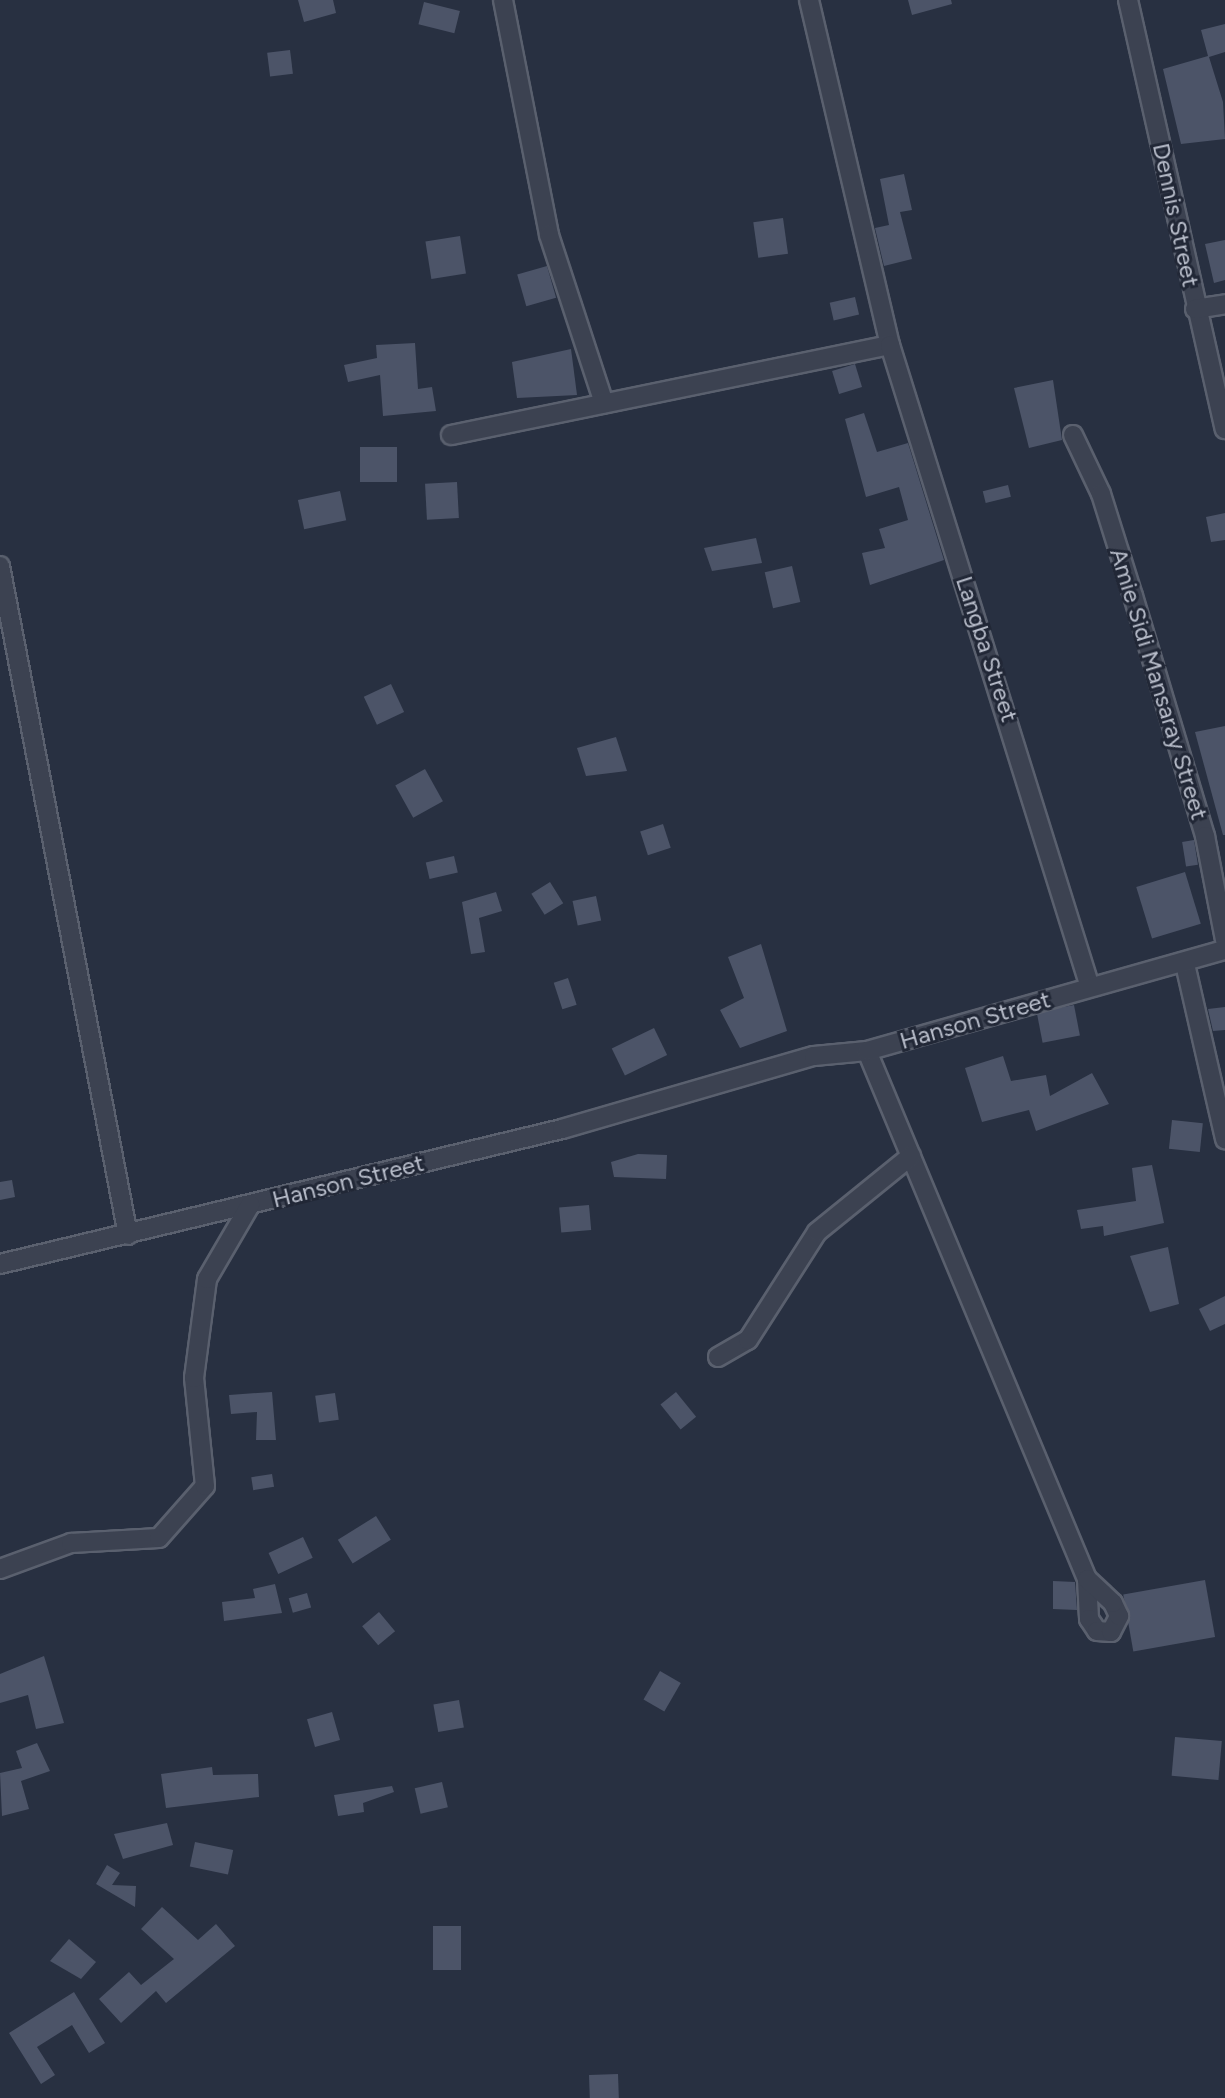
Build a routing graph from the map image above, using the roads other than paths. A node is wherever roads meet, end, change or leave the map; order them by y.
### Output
1 (503, 0) edge
2 (809, 0) edge
3 (1128, 0) edge
4 (1225, 304) edge
5 (1195, 309) junction
6 (890, 345) junction
7 (604, 403) junction
8 (1225, 429) edge
9 (451, 435) dead end
10 (1073, 435) dead end
11 (0, 566) edge
12 (1225, 940) edge
13 (1225, 950) edge
14 (1185, 964) junction
15 (1090, 987) junction
16 (867, 1051) junction
17 (1225, 1139) edge
18 (911, 1156) junction
19 (250, 1205) junction
20 (128, 1235) junction
21 (0, 1264) edge
22 (718, 1357) dead end
23 (0, 1569) edge
24 (1087, 1579) dead end

1 - 7 street
2 - 6 street, Langba Street
3 - 5 street, Dennis Street
4 - 5 street
5 - 8 street, Dennis Street
6 - 7 street
6 - 15 street, Langba Street
7 - 9 street
10 - 12 street, Amie Sidi Mansaray Street
11 - 20 street
13 - 14 street, Hanson Street
14 - 15 street, Hanson Street
14 - 17 street
15 - 16 street, Hanson Street
16 - 18 street
16 - 19 street, Hanson Street
18 - 22 street
18 - 24 street
19 - 20 street, Hanson Street
19 - 23 street
20 - 21 street, Hanson Street

